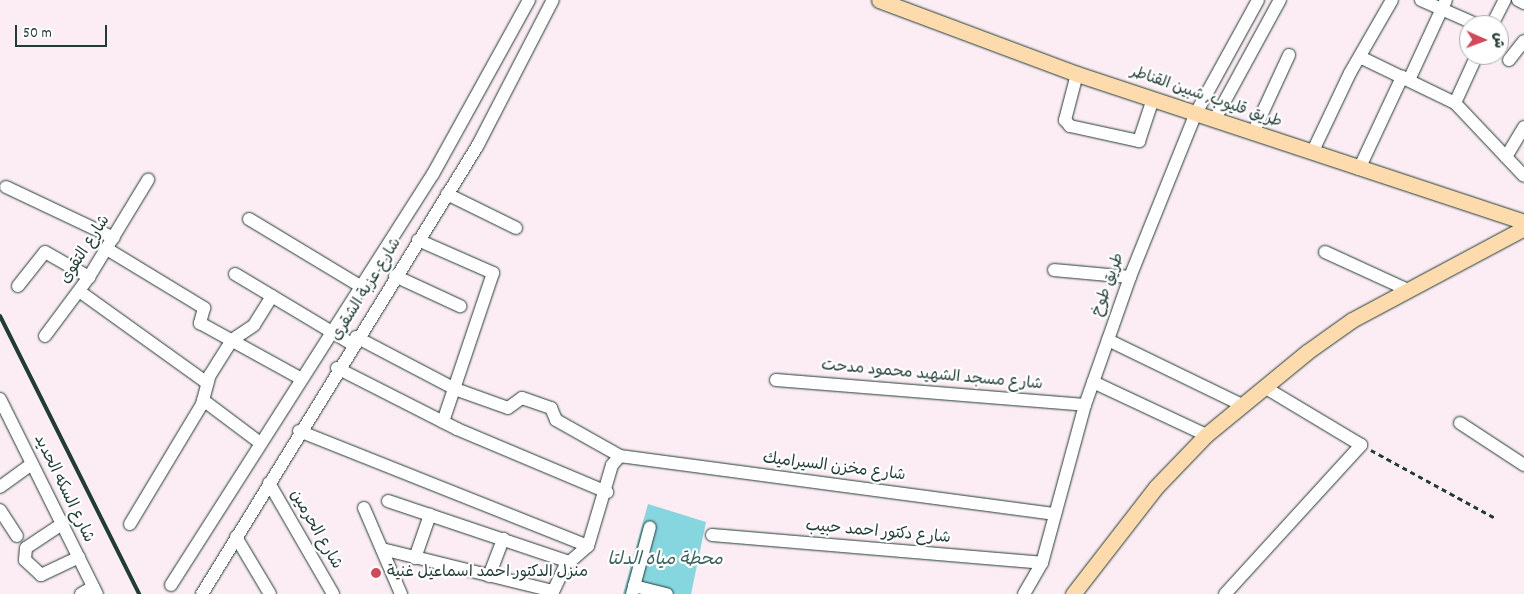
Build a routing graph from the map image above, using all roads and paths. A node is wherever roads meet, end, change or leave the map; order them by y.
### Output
1 (529, 0) edge
2 (553, 0) edge
3 (879, 0) edge
4 (1258, 0) edge
5 (1280, 0) edge
6 (1392, 0) edge
7 (1421, 0) edge
8 (1505, 0) edge
9 (1518, 0) edge
10 (1524, 3) edge
11 (1444, 5) edge
12 (1461, 15) edge
13 (1497, 15) edge
14 (1524, 41) edge
15 (1289, 55) dead end
16 (1360, 60) junction
17 (1510, 60) dead end
18 (1473, 65) edge
19 (1077, 74) junction
20 (1406, 79) junction
21 (1153, 99) junction
22 (1455, 103) junction
23 (1196, 113) junction
24 (1215, 120) junction
25 (1524, 127) edge
26 (1253, 133) junction
27 (1312, 153) junction
28 (1506, 157) junction
29 (1359, 169) junction
30 (1524, 176) edge
31 (148, 180) dead end
32 (6, 187) dead end
33 (447, 194) junction
34 (249, 219) dead end
35 (1524, 222) edge
36 (516, 228) dead end
37 (1524, 228) edge
38 (114, 238) junction
39 (418, 240) junction
40 (107, 249) junction
41 (1325, 252) dead end
42 (1054, 270) dead end
43 (235, 274) dead end
44 (395, 276) junction
45 (89, 277) junction
46 (1130, 277) junction
47 (18, 286) dead end
48 (360, 286) junction
49 (79, 290) junction
50 (1408, 290) junction
51 (272, 296) junction
52 (460, 306) dead end
53 (330, 332) junction
54 (45, 336) dead end
55 (232, 340) junction
56 (1108, 340) junction
57 (354, 341) junction
58 (337, 368) junction
59 (300, 378) junction
60 (776, 380) dead end
61 (1093, 382) junction
62 (207, 383) junction
63 (1264, 387) junction
64 (455, 389) junction
65 (0, 399) edge
66 (204, 400) junction
67 (1085, 405) junction
68 (1242, 405) junction
69 (4, 419) edge
70 (443, 422) junction
71 (1460, 423) dead end
72 (299, 432) junction
73 (1206, 435) junction
74 (259, 442) junction
75 (1361, 445) junction
76 (616, 460) junction
77 (32, 464) junction
78 (1524, 465) edge
79 (268, 483) junction
80 (0, 487) edge
81 (607, 492) junction
82 (388, 501) dead end
83 (364, 508) dead end
84 (0, 510) edge
85 (1055, 514) junction
86 (430, 515) junction
87 (1495, 518) dead end
88 (62, 524) junction
89 (130, 524) dead end
90 (650, 527) dead end
91 (712, 535) dead end
92 (17, 536) dead end
93 (236, 537) junction
94 (503, 540) junction
95 (588, 546) junction
96 (382, 549) junction
97 (79, 557) junction
98 (415, 558) junction
99 (569, 562) junction
100 (1042, 563) junction
101 (490, 576) junction
102 (172, 587) edge
103 (95, 590) edge
104 (633, 590) edge
105 (552, 593) edge
106 (81, 594) edge
107 (202, 594) edge
108 (270, 594) edge
109 (333, 594) edge
110 (401, 594) edge
111 (667, 594) edge
112 (1024, 594) edge
113 (1073, 594) edge
114 (1226, 594) edge

1 - 48 street, شارع عزبة الشقرى
2 - 33 street, شارع عزبة الشقرى
3 - 19 main road, طريق قليوب, شبين القناطر
4 - 23 street, طريق طوخ
5 - 24 street
6 - 16 street
7 - 11 street
8 - 13 street
9 - 10 street
11 - 12 street
11 - 20 street
14 - 17 street
15 - 26 street
16 - 20 street
16 - 27 street
18 - 22 street
19 - 21 main road, طريق قليوب, شبين القناطر
19 - 21 street
20 - 22 street
20 - 29 street
21 - 23 main road, طريق قليوب, شبين القناطر
22 - 28 street
23 - 24 main road, طريق قليوب, شبين القناطر
23 - 46 street, طريق طوخ
24 - 26 main road, طريق قليوب, شبين القناطر
25 - 28 street
26 - 27 main road, طريق قليوب, شبين القناطر
27 - 29 main road, طريق قليوب, شبين القناطر
28 - 30 street
29 - 35 main road, طريق قليوب, شبين القناطر
31 - 38 street, شارع التقوى
32 - 38 street
33 - 36 street
33 - 39 street, شارع عزبة الشقرى
34 - 48 street
37 - 50 main road
38 - 40 street, شارع التقوى
39 - 44 street, شارع عزبة الشقرى
39 - 64 street
40 - 45 street, شارع التقوى
40 - 55 street
41 - 50 street
42 - 46 street
43 - 51 street
44 - 52 street
44 - 57 street, شارع عزبة الشقرى
45 - 47 street
45 - 49 street, شارع التقوى
46 - 56 street, طريق طوخ
48 - 53 street, شارع عزبة الشقرى
49 - 54 street, شارع التقوى
49 - 62 street
50 - 63 main road
51 - 53 street
51 - 55 street
53 - 57 street
53 - 59 street, شارع عزبة الشقرى
55 - 59 street
55 - 62 street
56 - 61 street, طريق طوخ
56 - 68 street
57 - 58 street, شارع عزبة الشقرى
57 - 64 street
58 - 70 street
58 - 72 street, شارع عزبة الشقرى
59 - 74 street, شارع عزبة الشقرى
60 - 67 street, شارع مسجد الشهيد محمود مدحت
61 - 67 street, طريق طوخ
61 - 73 street
62 - 66 street
63 - 68 main road
63 - 75 street
64 - 70 street
64 - 76 street
65 - 69 street, شارع السكه الحديد
66 - 74 street
66 - 89 street
67 - 85 street, طريق طوخ
68 - 73 main road
69 - 77 street, شارع السكه الحديد
70 - 81 street
71 - 78 street
72 - 79 street, شارع عزبة الشقرى
72 - 95 street
73 - 113 main road
74 - 102 street, شارع عزبة الشقرى
75 - 87 path
75 - 114 street
76 - 81 street
76 - 85 street, شارع مخزن السيراميك
77 - 80 street
77 - 88 street, شارع السكه الحديد
79 - 93 street, شارع عزبة الشقرى
79 - 109 street, شارع الحرمين
81 - 95 street
82 - 86 street
83 - 96 street
84 - 92 street
85 - 100 street, طريق طوخ
86 - 94 street
86 - 98 street
88 - 97 street, شارع السكه الحديد
88 - 97 street
90 - 104 street
91 - 100 street, شارع دكتور احمد حبيب
93 - 107 street, شارع عزبة الشقرى
93 - 108 street
94 - 99 street
94 - 101 street
95 - 99 street
96 - 98 street
96 - 110 street
97 - 103 street, شارع السكه الحديد
98 - 101 street
99 - 105 street
100 - 112 street, طريق طوخ
101 - 105 street
103 - 106 street
104 - 111 street

